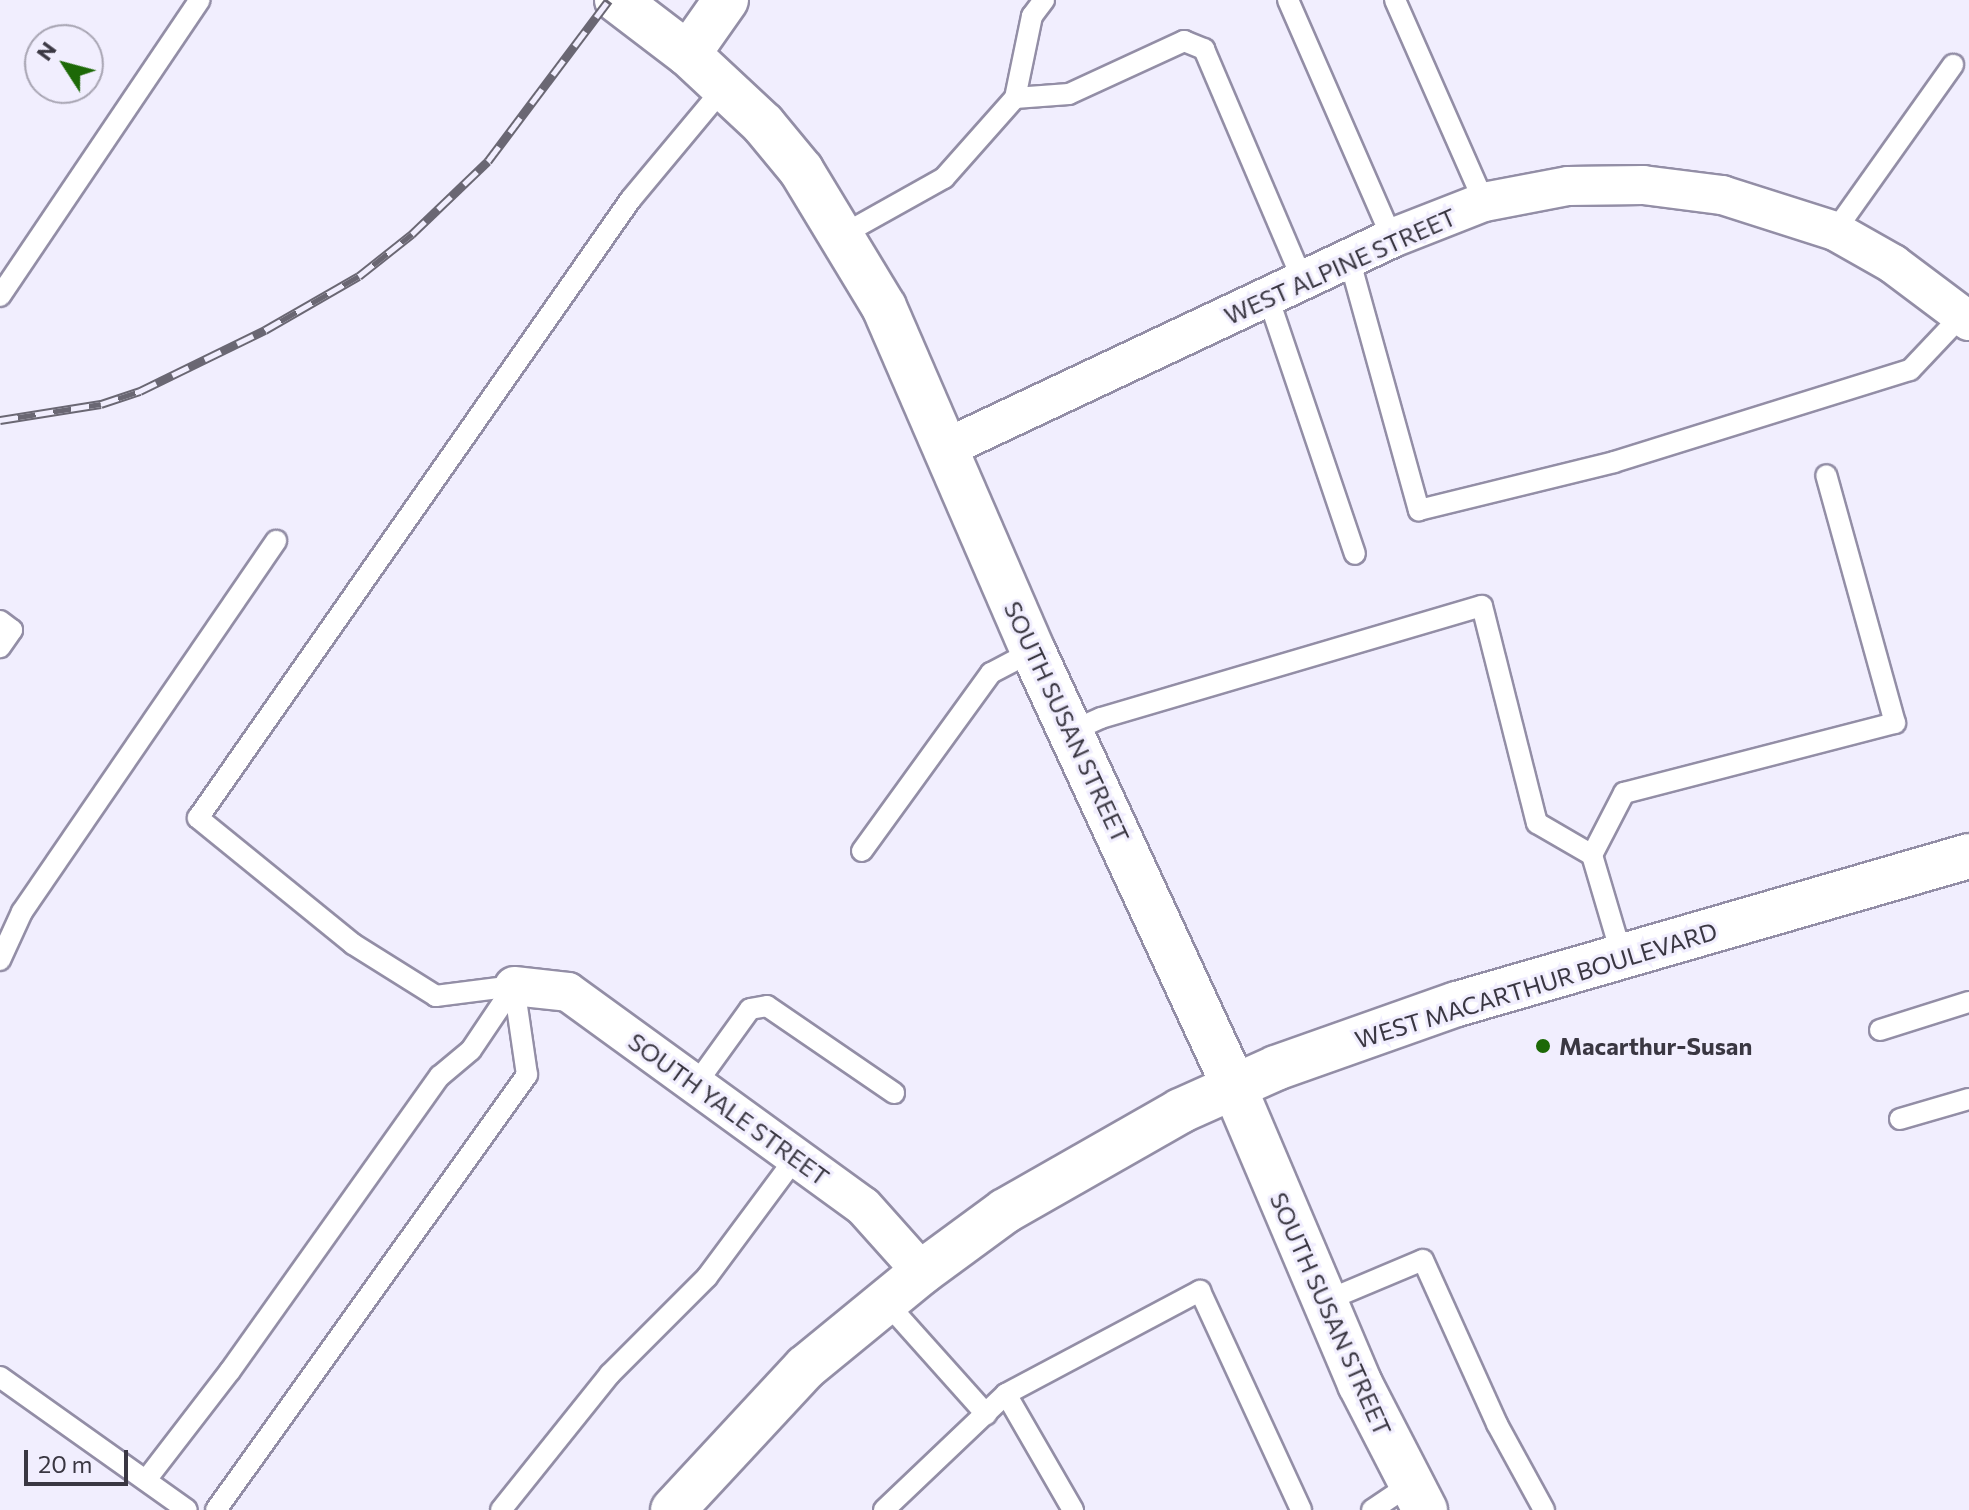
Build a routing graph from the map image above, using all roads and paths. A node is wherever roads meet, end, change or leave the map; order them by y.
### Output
1 (200, 0) edge
2 (617, 0) edge
3 (726, 0) edge
4 (1044, 0) edge
5 (1288, 0) edge
6 (1395, 0) edge
7 (688, 54) junction
8 (1953, 65) dead end
9 (725, 86) junction
10 (1015, 98) junction
11 (1484, 202) junction
12 (1835, 231) junction
13 (842, 235) junction
14 (1392, 238) junction
15 (1349, 258) junction
16 (1302, 279) junction
17 (0, 296) edge
18 (1268, 297) junction
19 (1966, 318) edge
20 (944, 449) junction
21 (1826, 475) dead end
22 (276, 541) dead end
23 (1355, 554) dead end
24 (0, 621) edge
25 (0, 647) edge
26 (1033, 651) junction
27 (1072, 731) junction
28 (862, 851) dead end
29 (1592, 855) junction
30 (1969, 856) edge
31 (1622, 956) junction
32 (0, 960) edge
33 (514, 986) junction
34 (1969, 1002) edge
35 (1880, 1030) dead end
36 (696, 1084) junction
37 (1234, 1087) junction
38 (894, 1093) dead end
39 (1969, 1099) edge
40 (1900, 1119) dead end
41 (796, 1157) junction
42 (922, 1272) junction
43 (885, 1301) junction
44 (1323, 1302) junction
45 (0, 1377) edge
46 (1006, 1394) junction
47 (986, 1414) junction
48 (146, 1480) junction
49 (1417, 1497) edge
50 (187, 1510) edge
51 (216, 1510) edge
52 (501, 1510) edge
53 (673, 1510) edge
54 (884, 1510) edge
55 (1073, 1510) edge
56 (1301, 1510) edge
57 (1372, 1510) edge
58 (1544, 1510) edge

1 - 17 lane
2 - 7 street, SOUTH SUSAN STREET
3 - 7 street
4 - 10 lane
5 - 14 lane
6 - 11 lane
7 - 9 street, SOUTH SUSAN STREET
8 - 12 lane
9 - 13 street, SOUTH SUSAN STREET
9 - 33 lane
10 - 13 lane
10 - 16 lane
11 - 12 street, WEST ALPINE STREET
11 - 14 street, WEST ALPINE STREET
12 - 19 street, WEST ALPINE STREET
13 - 20 street, SOUTH SUSAN STREET
14 - 15 street, WEST ALPINE STREET
15 - 16 street, WEST ALPINE STREET
15 - 19 lane
16 - 18 street, WEST ALPINE STREET
18 - 20 street, WEST ALPINE STREET
18 - 23 lane
20 - 26 street, SOUTH SUSAN STREET
21 - 29 lane
22 - 32 lane
24 - 25 lane
26 - 27 street, SOUTH SUSAN STREET
26 - 28 lane
27 - 29 lane
27 - 37 street, SOUTH SUSAN STREET
29 - 31 lane
30 - 31 street, WEST MACARTHUR BOULEVARD
31 - 37 street, WEST MACARTHUR BOULEVARD
33 - 36 street, SOUTH YALE STREET
33 - 48 lane
33 - 51 lane
34 - 35 lane
36 - 38 lane
36 - 41 street, SOUTH YALE STREET
37 - 42 street, WEST MACARTHUR BOULEVARD
37 - 44 street, SOUTH SUSAN STREET
39 - 40 lane
41 - 42 street, SOUTH YALE STREET
41 - 52 lane
42 - 43 street, WEST MACARTHUR BOULEVARD
43 - 47 lane
43 - 53 street, WEST MACARTHUR BOULEVARD
44 - 49 street, SOUTH SUSAN STREET
44 - 58 lane
45 - 48 lane
46 - 47 lane
46 - 55 lane
46 - 56 lane
47 - 54 lane
48 - 50 lane
49 - 57 lane

